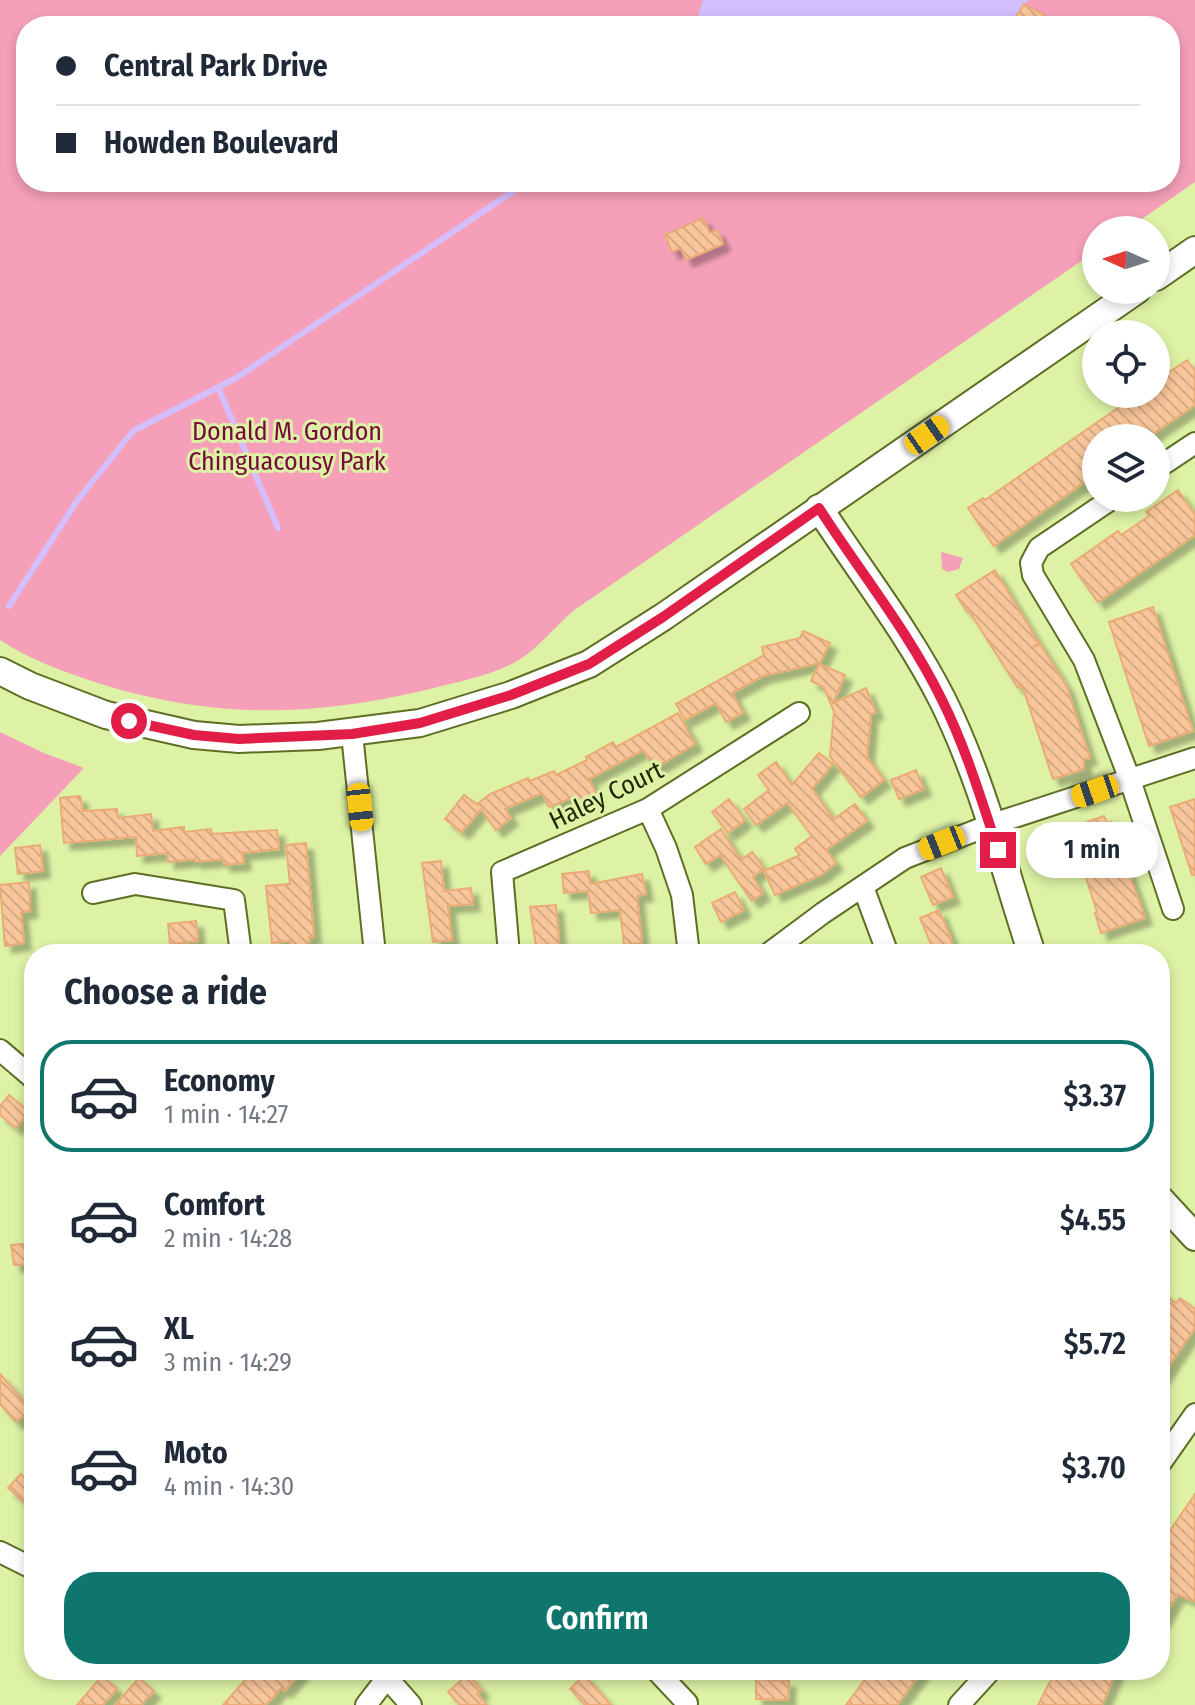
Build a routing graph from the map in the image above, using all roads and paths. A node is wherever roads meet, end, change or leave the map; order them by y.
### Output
1 (1195, 250) edge
2 (1170, 267) edge
3 (1117, 304) edge
4 (1195, 443) edge
5 (1170, 460) edge
6 (819, 508) junction
7 (1092, 512) edge
8 (0, 671) edge
9 (799, 713) dead end
10 (352, 734) junction
11 (1195, 758) edge
12 (1130, 780) junction
13 (648, 809) junction
14 (990, 825) junction
15 (863, 887) junction
16 (93, 893) dead end
17 (1173, 909) dead end
18 (240, 944) edge
19 (374, 944) edge
20 (508, 944) edge
21 (688, 944) edge
22 (781, 944) edge
23 (884, 944) edge
24 (1029, 944) edge
25 (0, 1050) edge
26 (24, 1070) edge
27 (1170, 1210) edge
28 (1195, 1237) edge
29 (1195, 1414) edge
30 (1170, 1450) edge
31 (0, 1552) edge
32 (24, 1564) edge
33 (385, 1680) edge
34 (394, 1680) edge
35 (665, 1680) edge
36 (982, 1680) edge
37 (687, 1703) dead end
38 (366, 1705) edge
39 (411, 1705) edge
40 (959, 1705) edge

1 - 2 street
3 - 6 street
4 - 5 street
6 - 10 street
6 - 14 street
7 - 12 street
8 - 10 street
9 - 13 street, Haley Court
10 - 19 street
11 - 12 street
12 - 14 street
12 - 17 street
13 - 20 street, Haley Court
13 - 21 street
14 - 15 street
14 - 24 street
15 - 22 street
15 - 23 street
16 - 18 street
25 - 26 street
27 - 28 street
29 - 30 street
31 - 32 street
33 - 38 street
34 - 39 street
35 - 37 street
36 - 40 street

